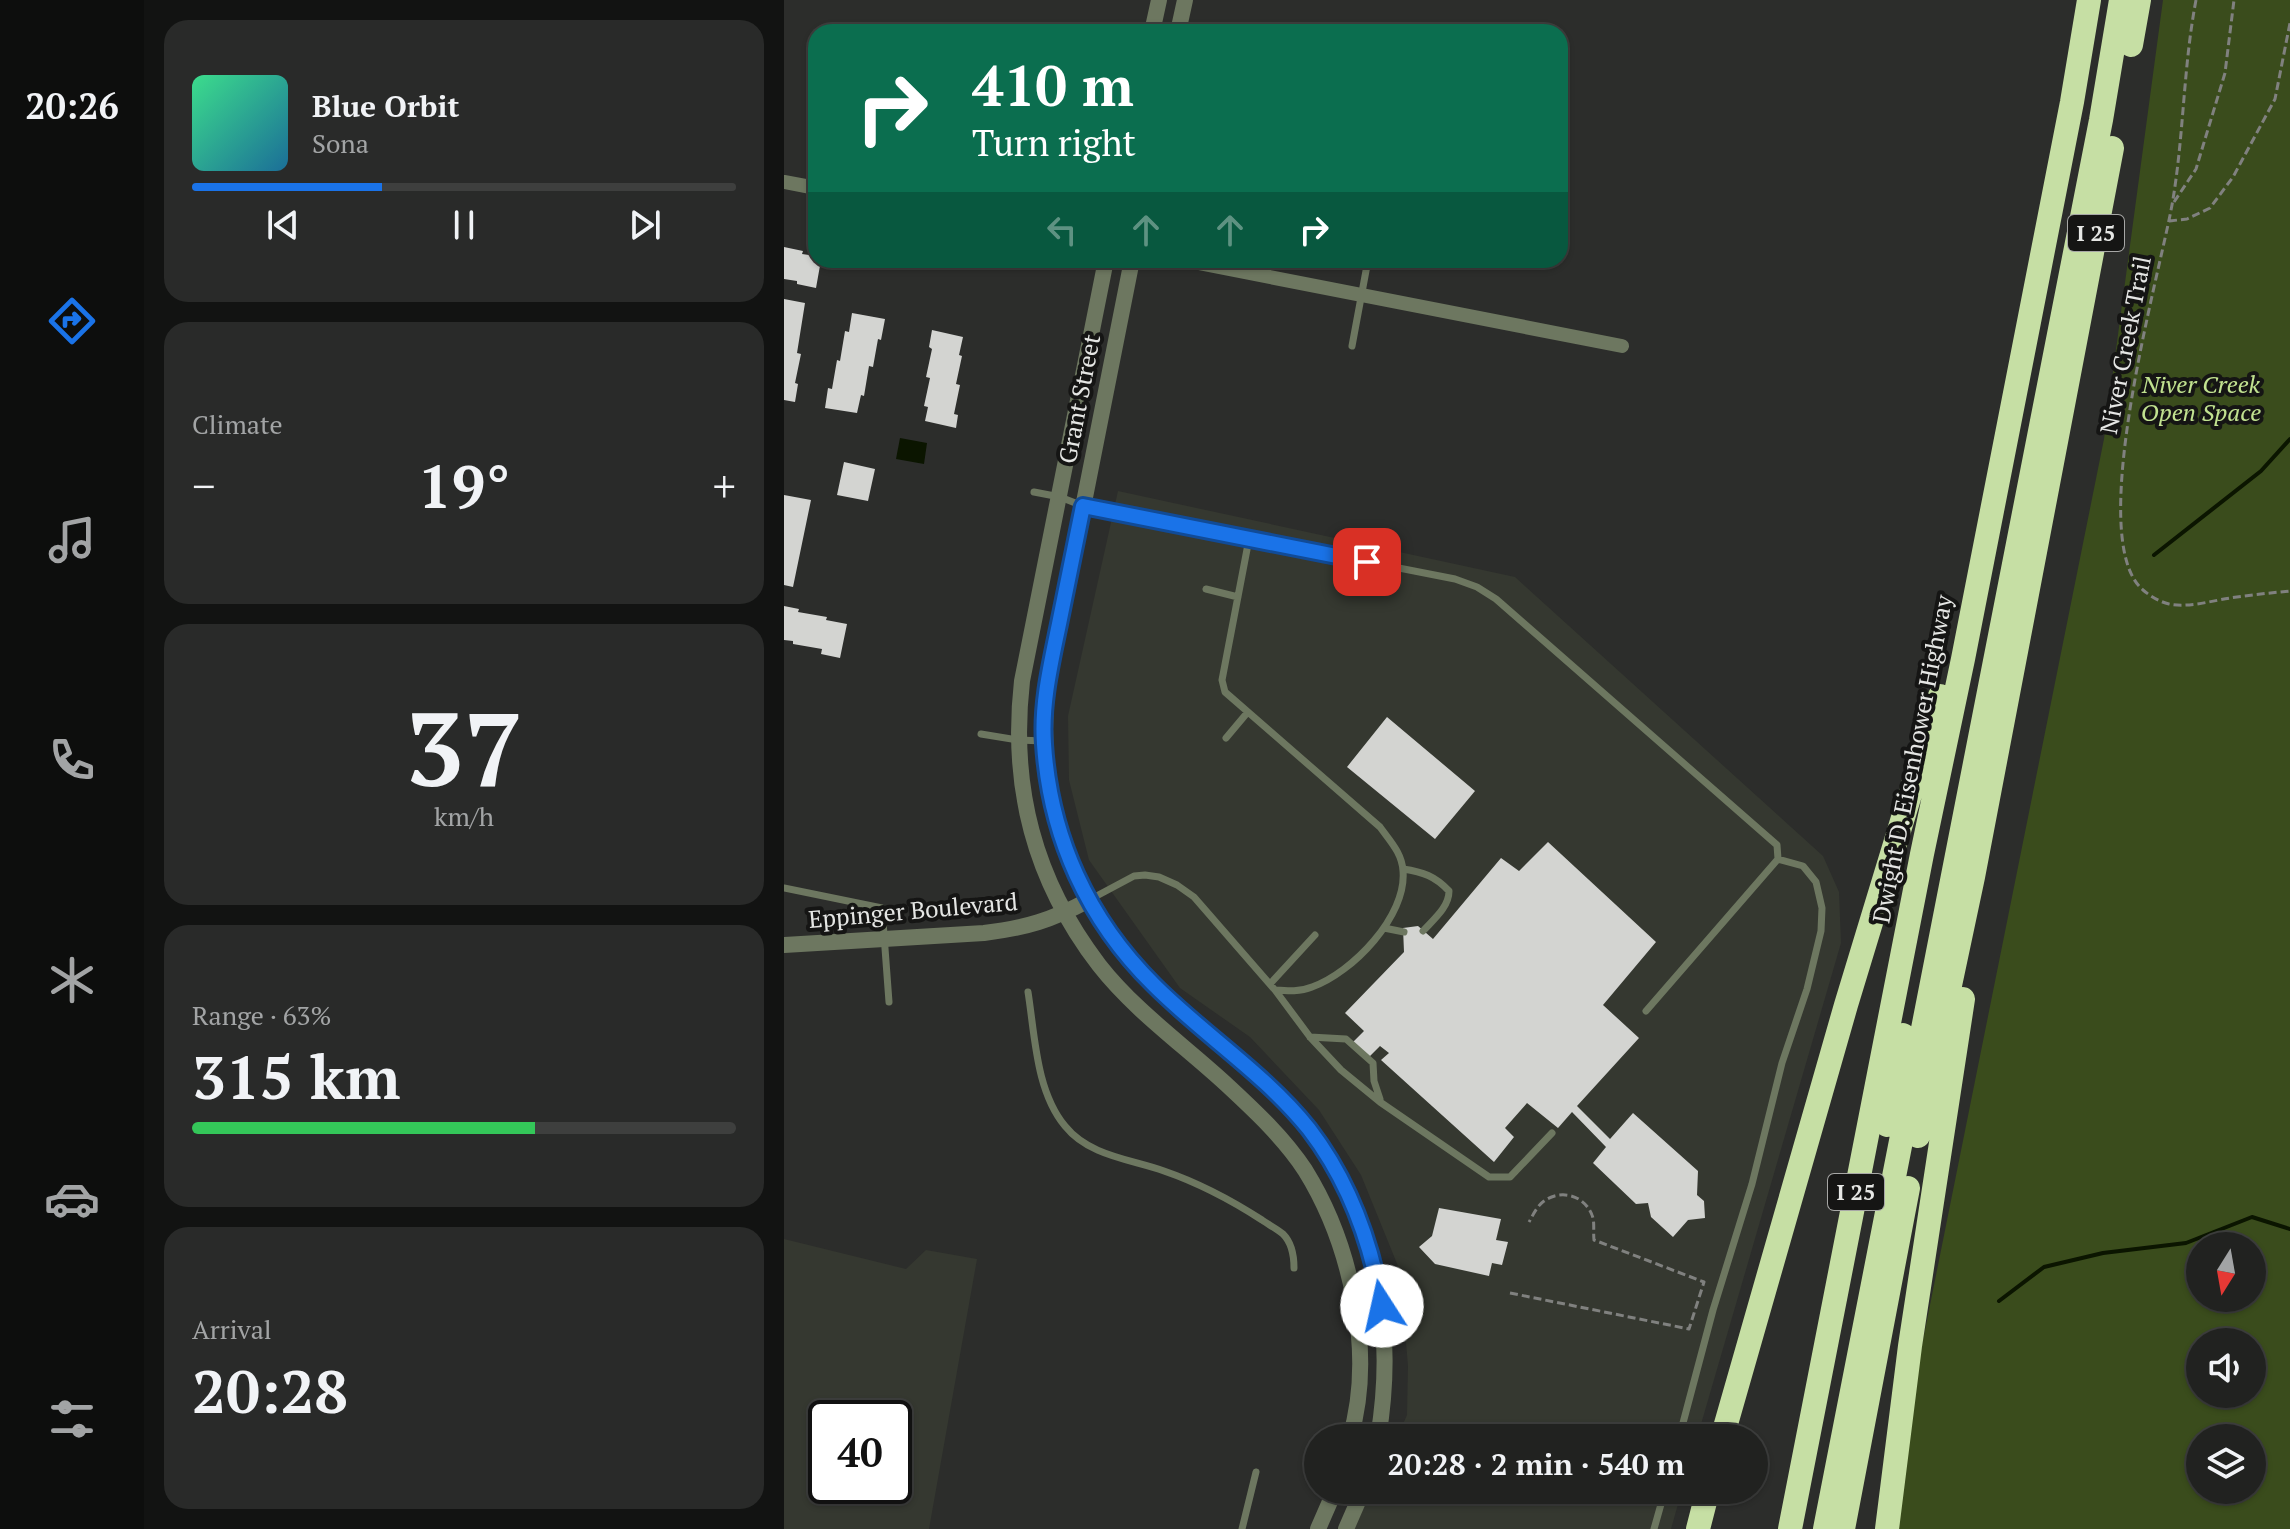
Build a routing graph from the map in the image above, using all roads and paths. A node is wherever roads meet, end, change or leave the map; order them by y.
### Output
1 (1159, 0) edge
2 (1185, 0) edge
3 (2089, 0) edge
4 (2121, 0) edge
5 (2139, 0) edge
6 (2196, 0) edge
7 (2234, 0) edge
8 (2290, 23) edge
9 (1154, 24) edge
10 (1180, 24) edge
11 (784, 182) edge
12 (808, 186) edge
13 (2172, 205) junction
14 (2169, 221) junction
15 (1104, 268) edge
16 (1130, 268) edge
17 (1224, 268) edge
18 (1367, 268) edge
19 (1362, 295) junction
20 (1352, 346) dead end
21 (1622, 346) dead end
22 (1034, 492) dead end
23 (1060, 497) junction
24 (1083, 506) junction
25 (1986, 536) junction
26 (1249, 539) junction
27 (1206, 589) dead end
28 (2290, 591) edge
29 (1238, 597) junction
30 (1247, 713) junction
31 (981, 734) dead end
32 (1226, 738) dead end
33 (1018, 740) junction
34 (1044, 741) junction
35 (1922, 854) junction
36 (1778, 859) junction
37 (1403, 869) junction
38 (1973, 877) junction
39 (784, 888) edge
40 (1089, 900) junction
41 (1065, 913) junction
42 (1384, 928) junction
43 (1423, 931) dead end
44 (1404, 932) dead end
45 (1315, 935) dead end
46 (885, 939) junction
47 (784, 945) edge
48 (1273, 987) junction
49 (1028, 992) dead end
50 (889, 1002) dead end
51 (1646, 1011) dead end
52 (1310, 1037) junction
53 (1380, 1102) junction
54 (1552, 1133) dead end
55 (1529, 1222) dead end
56 (1294, 1268) dead end
57 (1510, 1293) dead end
58 (1353, 1424) edge
59 (1380, 1424) edge
60 (1683, 1424) edge
61 (1726, 1424) edge
62 (1256, 1472) dead end
63 (1329, 1504) edge
64 (1357, 1504) edge
65 (1661, 1504) edge
66 (1704, 1504) edge
67 (1242, 1529) edge
68 (1318, 1529) edge
69 (1346, 1529) edge
70 (1654, 1529) edge
71 (1698, 1529) edge
72 (1790, 1529) edge
73 (1810, 1529) edge
74 (1825, 1529) edge
75 (1843, 1529) edge
76 (1887, 1529) edge

1 - 9 street
2 - 10 street
3 - 25 highway, Dwight D. Eisenhower Highway / I 25
4 - 74 highway
5 - 38 highway, I 25
6 - 13 path, Niver Creek Trail
7 - 13 path
8 - 14 path
11 - 12 street
13 - 14 path, Niver Creek Trail
14 - 28 path, Niver Creek Trail
15 - 23 street, Grant Street
16 - 24 street, Grant Street
17 - 19 street
18 - 19 lane
19 - 20 lane
19 - 21 street
22 - 23 lane
23 - 24 lane
23 - 33 street, Grant Street
24 - 26 lane
24 - 34 street, Grant Street
25 - 35 highway, Dwight D. Eisenhower Highway / I 25
25 - 61 highway
26 - 29 lane
26 - 36 lane
27 - 29 lane
29 - 30 lane
30 - 32 lane
30 - 37 lane
31 - 33 lane
33 - 34 lane
33 - 41 street, Grant Street
34 - 40 street, Grant Street
35 - 72 highway, Dwight D. Eisenhower Highway / I 25
35 - 73 highway
36 - 51 lane
36 - 60 lane
37 - 42 lane
37 - 43 lane
38 - 75 highway, I 25
38 - 76 highway
39 - 46 lane
40 - 41 street, Eppinger Boulevard
40 - 48 lane
40 - 59 street, Grant Street
41 - 46 street, Eppinger Boulevard
41 - 58 street, Grant Street
42 - 44 lane
42 - 48 lane
45 - 48 lane
46 - 47 street, Eppinger Boulevard
46 - 50 lane
48 - 52 lane
49 - 56 lane
52 - 53 lane
52 - 53 lane
53 - 54 lane
55 - 57 path
62 - 67 lane
63 - 68 street
64 - 69 street
65 - 70 lane
66 - 71 highway

